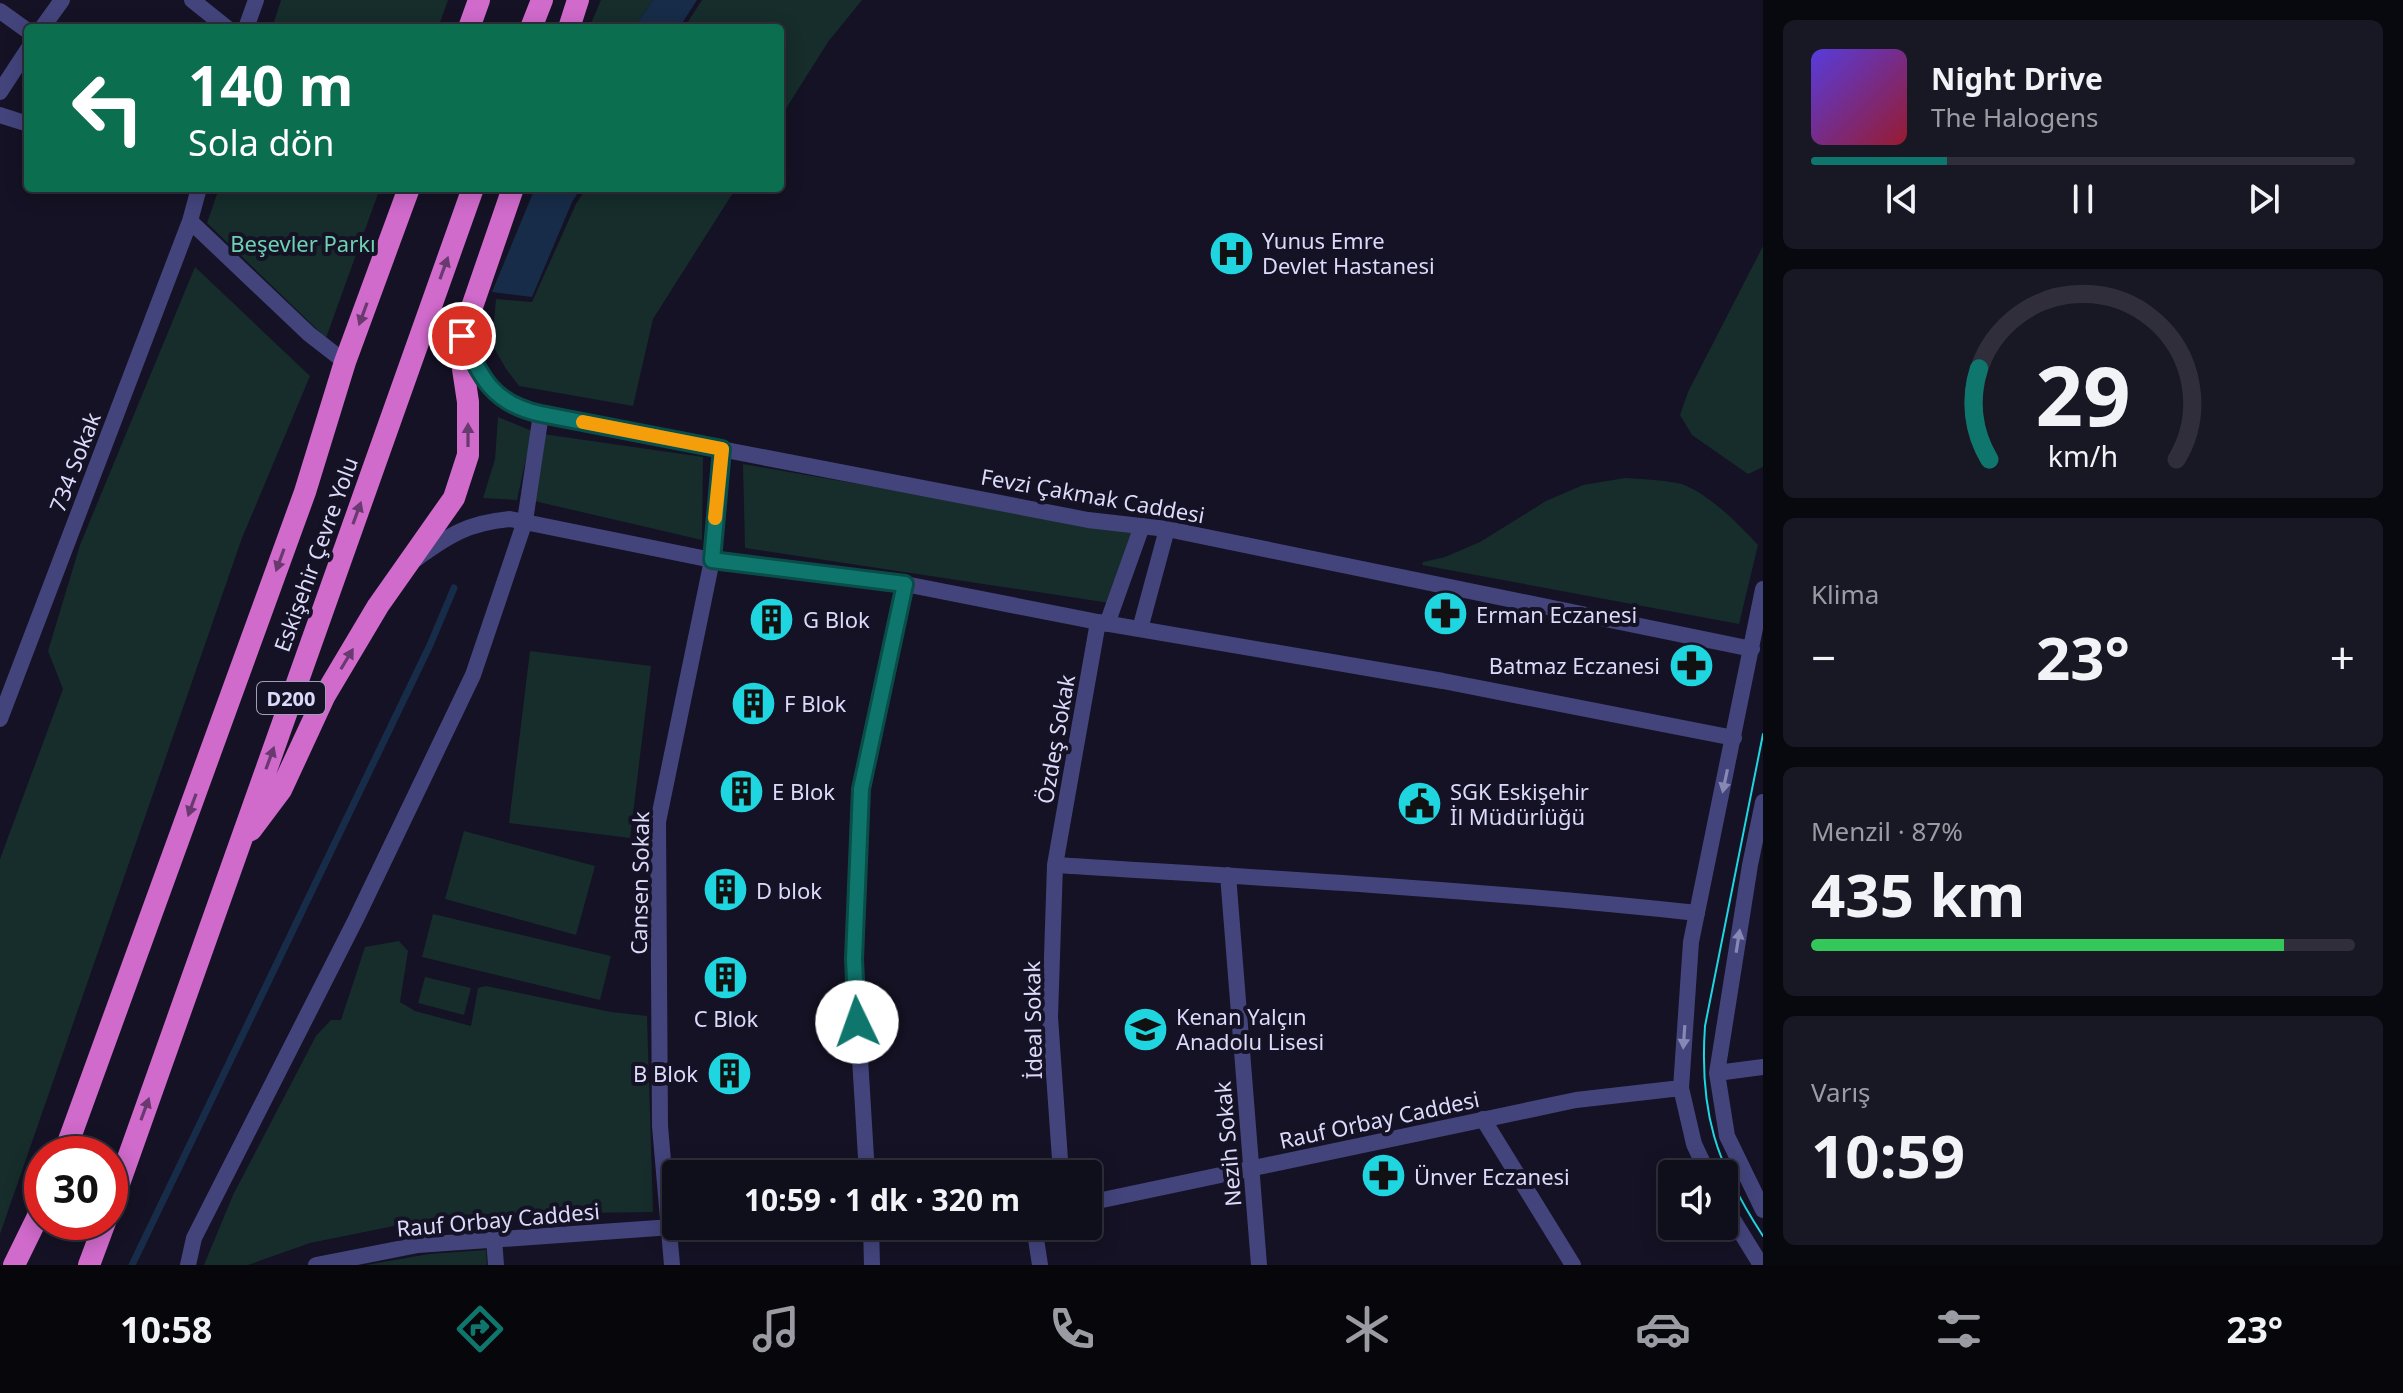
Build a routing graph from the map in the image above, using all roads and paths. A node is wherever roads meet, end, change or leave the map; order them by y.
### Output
1 (62, 0) edge
2 (192, 0) edge
3 (256, 0) edge
4 (479, 0) edge
5 (542, 0) edge
6 (578, 0) edge
7 (0, 11) edge
8 (45, 24) edge
9 (222, 24) edge
10 (247, 24) edge
11 (470, 24) edge
12 (533, 24) edge
13 (570, 24) edge
14 (24, 28) edge
15 (24, 55) edge
16 (0, 92) edge
17 (0, 115) edge
18 (24, 123) edge
19 (198, 192) edge
20 (408, 192) edge
21 (472, 192) edge
22 (512, 192) edge
23 (190, 221) junction
24 (462, 336) junction
25 (345, 362) junction
26 (541, 414) junction
27 (722, 449) junction
28 (525, 521) junction
29 (1142, 526) junction
30 (1167, 529) junction
31 (712, 560) junction
32 (404, 568) junction
33 (905, 584) junction
34 (1763, 589) edge
35 (1103, 623) junction
36 (1140, 629) junction
37 (1752, 649) junction
38 (0, 719) edge
39 (1734, 738) junction
40 (1763, 802) edge
41 (238, 847) junction
42 (1055, 865) junction
43 (1228, 875) junction
44 (1697, 913) junction
45 (1763, 1067) edge
46 (1717, 1073) junction
47 (1681, 1088) junction
48 (1483, 1119) junction
49 (71, 1136) edge
50 (128, 1158) edge
51 (666, 1160) edge
52 (866, 1160) edge
53 (1060, 1160) edge
54 (1701, 1160) edge
55 (1250, 1169) junction
56 (1102, 1200) edge
57 (1763, 1210) edge
58 (662, 1227) edge
59 (1738, 1228) edge
60 (494, 1239) junction
61 (26, 1240) edge
62 (34, 1240) edge
63 (98, 1240) edge
64 (675, 1240) edge
65 (871, 1240) edge
66 (1036, 1240) edge
67 (1566, 1262) edge
68 (14, 1265) edge
69 (26, 1265) edge
70 (89, 1265) edge
71 (188, 1265) edge
72 (316, 1265) edge
73 (496, 1265) edge
74 (672, 1265) edge
75 (872, 1265) edge
76 (1040, 1265) edge
77 (1259, 1265) edge
78 (1761, 1265) edge

1 - 8 street
2 - 9 street
3 - 10 street
4 - 11 highway
5 - 12 highway
6 - 13 highway
7 - 14 street
15 - 16 street
17 - 18 street
19 - 23 street, 734 Sokak
20 -> 25 highway, Eskişehir Çevre Yolu / D200
41 -> 21 highway, Eskişehir Çevre Yolu / D200
22 - 24 highway
23 - 25 street
23 - 38 street, 734 Sokak
24 - 26 street, Fevzi Çakmak Caddesi
32 -> 24 highway
25 -> 49 highway, Eskişehir Çevre Yolu / D200
26 - 27 street, Fevzi Çakmak Caddesi
26 - 28 street
27 - 29 street, Fevzi Çakmak Caddesi
27 - 31 street, Cansen Sokak
28 - 31 street
28 - 32 street
28 - 71 street
29 - 30 street, Fevzi Çakmak Caddesi
29 - 35 street, Özdeş Sokak
30 - 36 street
30 - 37 street, Fevzi Çakmak Caddesi
31 - 33 street
31 - 51 street, Cansen Sokak
41 -> 32 highway
33 - 35 street
33 - 52 street
34 - 37 street
35 - 36 street
35 - 42 street, Özdeş Sokak
36 - 39 street
37 - 39 street
39 -> 44 street
46 -> 40 street
50 -> 41 highway, Eskişehir Çevre Yolu / D200
42 - 43 street
42 - 53 street, İdeal Sokak
43 - 44 street
43 - 55 street, Nezih Sokak
44 -> 47 street
45 - 46 street
46 - 57 street
47 - 48 street, Rauf Orbay Caddesi
47 - 54 street
48 - 55 street, Rauf Orbay Caddesi
48 - 67 street
55 - 56 street, Rauf Orbay Caddesi
55 - 77 street, Nezih Sokak
58 - 60 street, Rauf Orbay Caddesi
59 - 78 street
60 - 72 street, Rauf Orbay Caddesi
60 - 73 street
61 - 68 highway
62 - 69 highway
63 - 70 highway
64 - 74 street, Cansen Sokak
65 - 75 street
66 - 76 street

